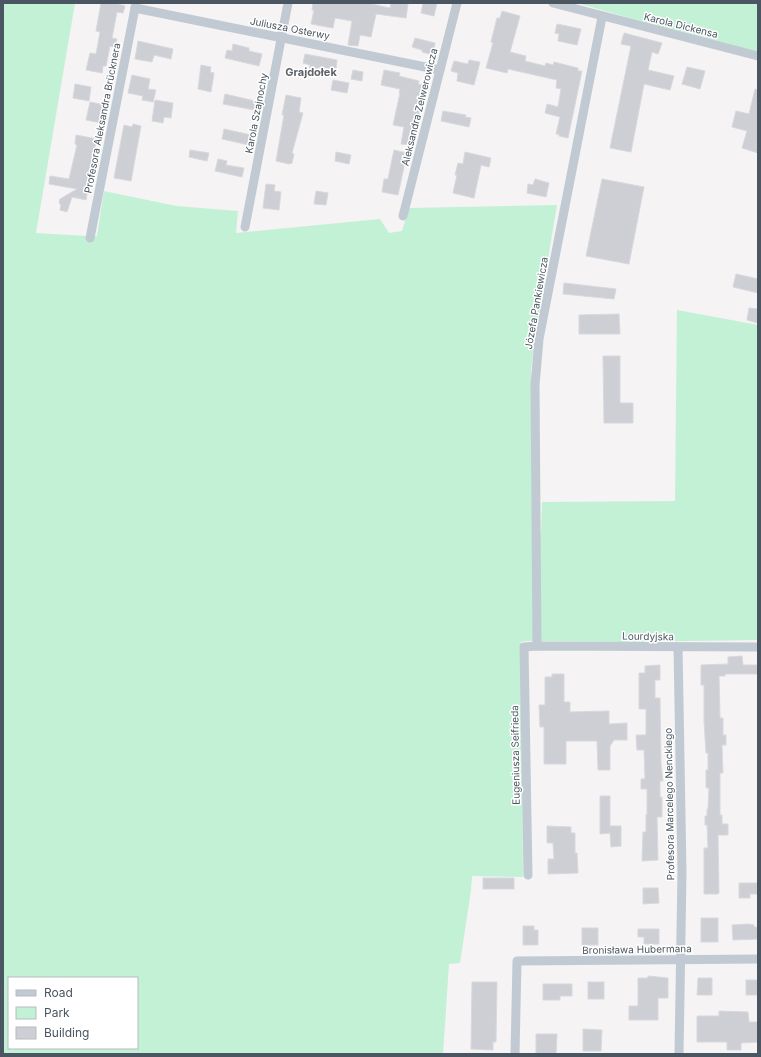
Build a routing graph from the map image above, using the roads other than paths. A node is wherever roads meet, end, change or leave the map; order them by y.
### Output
1 (288, 3) edge
2 (457, 3) edge
3 (553, 3) edge
4 (136, 6) edge
5 (602, 17) junction
6 (282, 38) junction
7 (758, 56) edge
8 (440, 70) junction
9 (403, 216) dead end
10 (245, 227) dead end
11 (90, 238) dead end
12 (537, 646) junction
13 (678, 647) junction
14 (758, 647) edge
15 (528, 875) dead end
16 (758, 959) edge
17 (681, 960) junction
18 (515, 1054) edge
19 (679, 1054) edge

1 - 6 street, Karola Szajnochy
2 - 8 street, Aleksandra Zelwerowicza
3 - 5 street, Karola Dickensa
4 - 6 street, Juliusza Osterwy
4 - 11 street, Profesora Aleksandra Brücknera
5 - 7 street, Karola Dickensa
5 - 12 street, Józefa Pankiewicza
6 - 8 street, Juliusza Osterwy
6 - 10 street, Karola Szajnochy
8 - 9 street, Aleksandra Zelwerowicza
12 - 13 street, Lourdyjska
12 - 15 street, Eugeniusza Seifrieda
13 - 14 street, Lourdyjska
13 - 17 street, Profesora Marcelego Nenckiego
16 - 17 street, Bronisława Hubermana
17 - 18 street, Bronisława Hubermana
17 - 19 street, Profesora Marcelego Nenckiego

